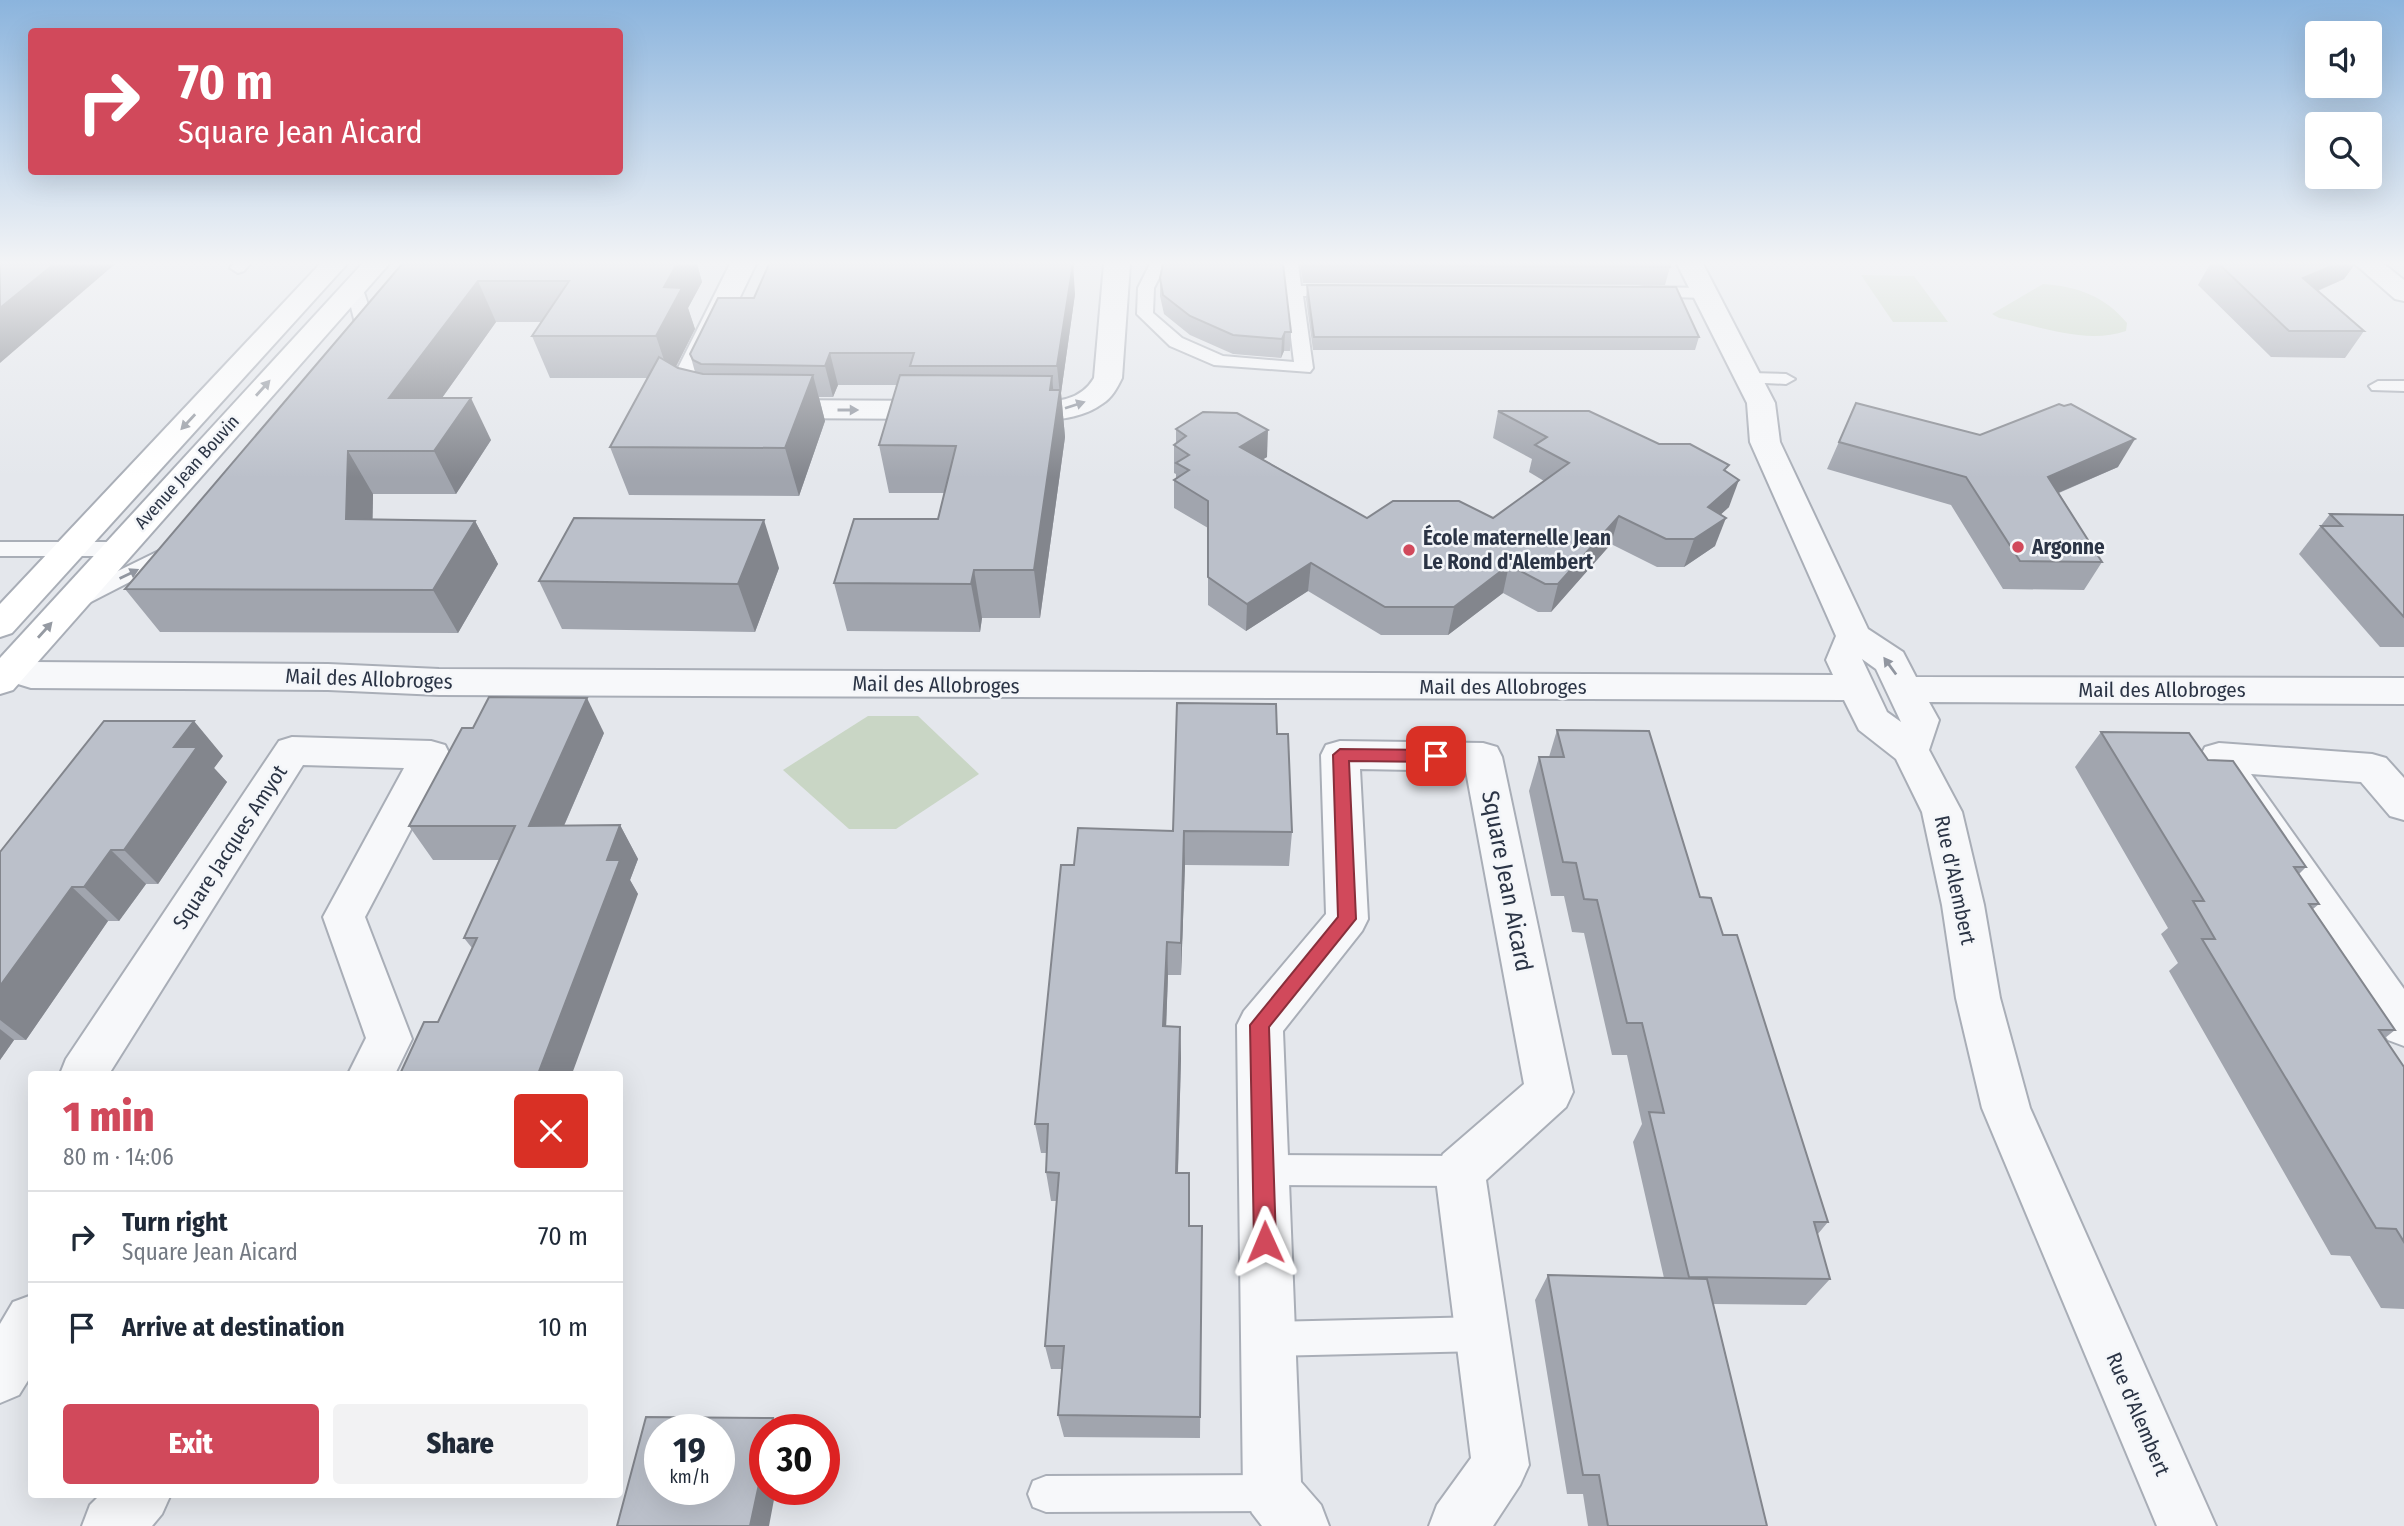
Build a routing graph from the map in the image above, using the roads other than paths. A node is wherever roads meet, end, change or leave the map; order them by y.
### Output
1 (268, 335) edge
2 (310, 335) edge
3 (363, 335) edge
4 (708, 335) edge
5 (1111, 335) edge
6 (1168, 335) edge
7 (1300, 335) edge
8 (1727, 335) edge
9 (345, 356) edge
10 (1750, 379) junction
11 (1786, 379) dead end
12 (2378, 386) dead end
13 (2404, 386) edge
14 (184, 541) edge
15 (0, 549) edge
16 (71, 549) junction
17 (118, 549) junction
18 (68, 605) junction
19 (0, 625) edge
20 (16, 678) edge
21 (1841, 688) dead end
22 (1920, 689) dead end
23 (2404, 691) edge
24 (2404, 805) edge
25 (2404, 1026) edge
26 (85, 1071) edge
27 (373, 1071) edge
28 (1264, 1170) junction
29 (1460, 1171) junction
30 (28, 1330) edge
31 (1482, 1335) junction
32 (1266, 1339) junction
33 (0, 1376) edge
34 (1046, 1494) dead end
35 (138, 1498) edge
36 (1286, 1509) edge
37 (111, 1526) edge
38 (1458, 1526) edge
39 (2187, 1526) edge

1 -> 16 street, Avenue Jean Bouvin
17 -> 2 street, Avenue Jean Bouvin
3 - 9 lane
4 -> 5 street
6 - 7 lane
8 - 10 street, Rue d'Alembert
10 - 11 lane
10 - 39 street, Rue d'Alembert
12 - 13 lane
18 -> 14 lane
15 - 16 lane
16 - 17 lane
16 - 19 street, Avenue Jean Bouvin
17 - 18 street, Avenue Jean Bouvin
20 -> 18 street, Avenue Jean Bouvin
20 - 21 street, Mail des Allobroges
22 - 23 street, Mail des Allobroges
24 - 25 street
26 - 27 street, Square Jacques Amyot
28 - 29 lane
28 - 29 street, Square Jean Aicard
28 - 32 street, Square Jean Aicard
29 - 31 street
30 - 33 street
31 - 32 lane
31 - 38 street
32 - 36 street, Square Jean Aicard
34 - 36 lane
35 - 37 street

